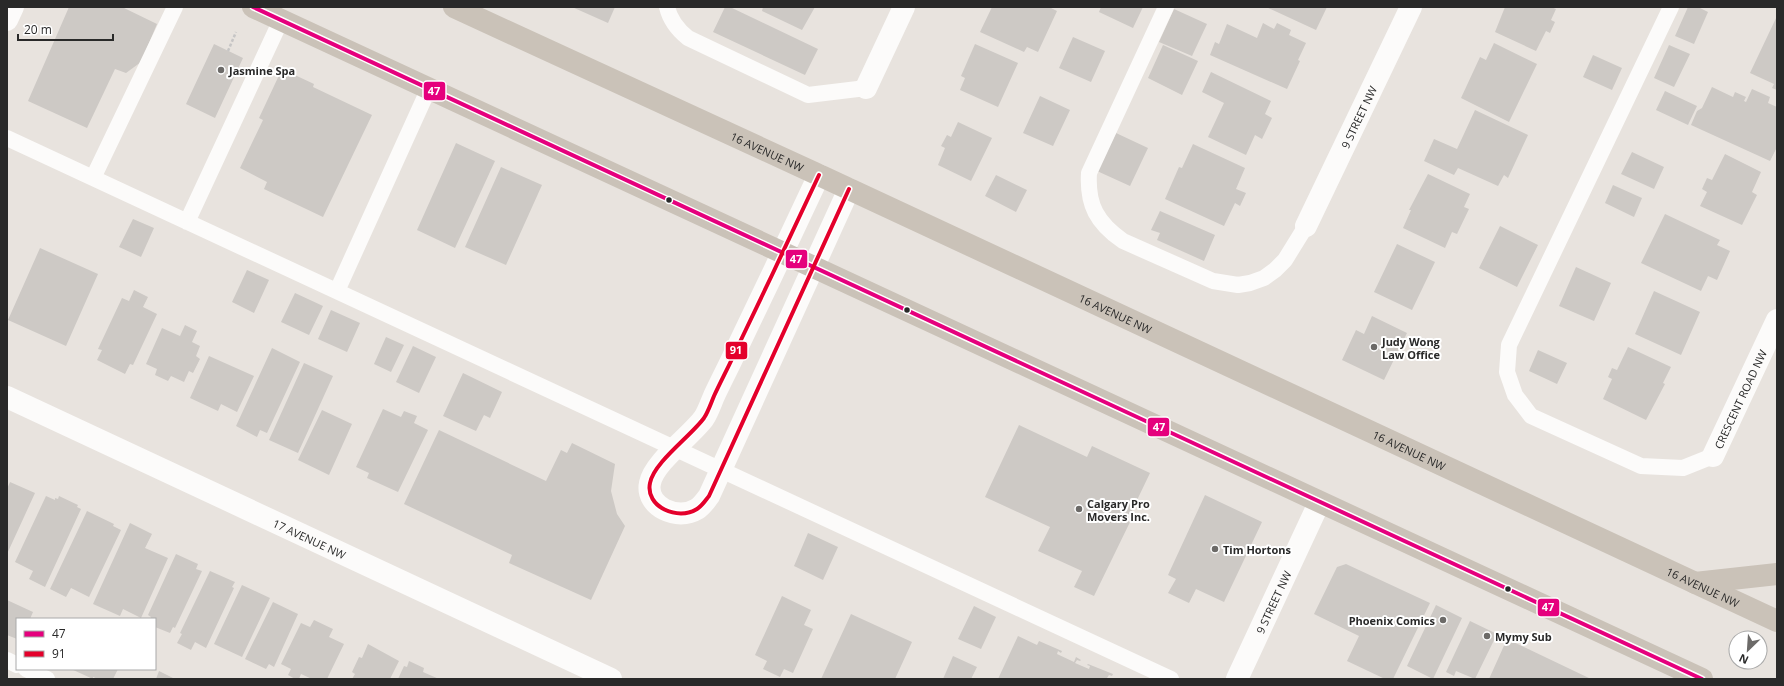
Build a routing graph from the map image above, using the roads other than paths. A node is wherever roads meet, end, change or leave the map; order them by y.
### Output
1 (13, 7) edge
2 (175, 7) edge
3 (253, 7) edge
4 (454, 7) edge
5 (667, 7) edge
6 (904, 7) edge
7 (1166, 7) edge
8 (1411, 7) edge
9 (1671, 7) edge
10 (7, 20) edge
11 (281, 20) junction
12 (429, 88) junction
13 (866, 88) joint
14 (7, 138) edge
15 (819, 174) junction
16 (93, 178) junction
17 (849, 189) junction
18 (186, 222) junction
19 (1306, 226) joint
20 (783, 252) junction
21 (814, 267) junction
22 (337, 291) junction
23 (1777, 320) edge
24 (7, 397) edge
25 (677, 448) junction
26 (1713, 456) joint
27 (720, 470) junction
28 (1319, 503) junction
29 (1777, 574) edge
30 (1693, 583) junction
31 (1777, 621) edge
32 (7, 660) edge
33 (16, 664) edge
34 (28, 670) edge
35 (607, 678) edge
36 (47, 679) edge
37 (1171, 679) edge
38 (1238, 679) edge
39 (1702, 679) edge

1 - 10 street
2 - 16 lane
3 - 11 highway
4 - 15 highway, 16 AVENUE NW
5 - 13 lane
6 - 13 street
7 - 19 lane
8 - 19 street, 9 STREET NW
9 - 26 lane
11 - 12 highway
11 - 18 lane
12 - 20 highway
12 - 22 lane
14 - 16 lane
15 - 17 highway, 16 AVENUE NW
15 - 20 street
16 - 18 lane
17 - 21 street
17 - 30 highway, 16 AVENUE NW
18 - 22 lane
20 - 21 highway
20 - 25 street
21 - 27 street
21 - 28 highway
22 - 25 lane
23 - 26 street, CRESCENT ROAD NW
24 - 35 street, 17 AVENUE NW
25 - 27 lane
25 - 27 street
27 - 37 lane
28 - 38 street, 9 STREET NW
28 - 39 highway
29 - 30 highway
30 - 31 highway, 16 AVENUE NW
32 - 33 lane
34 - 36 lane

